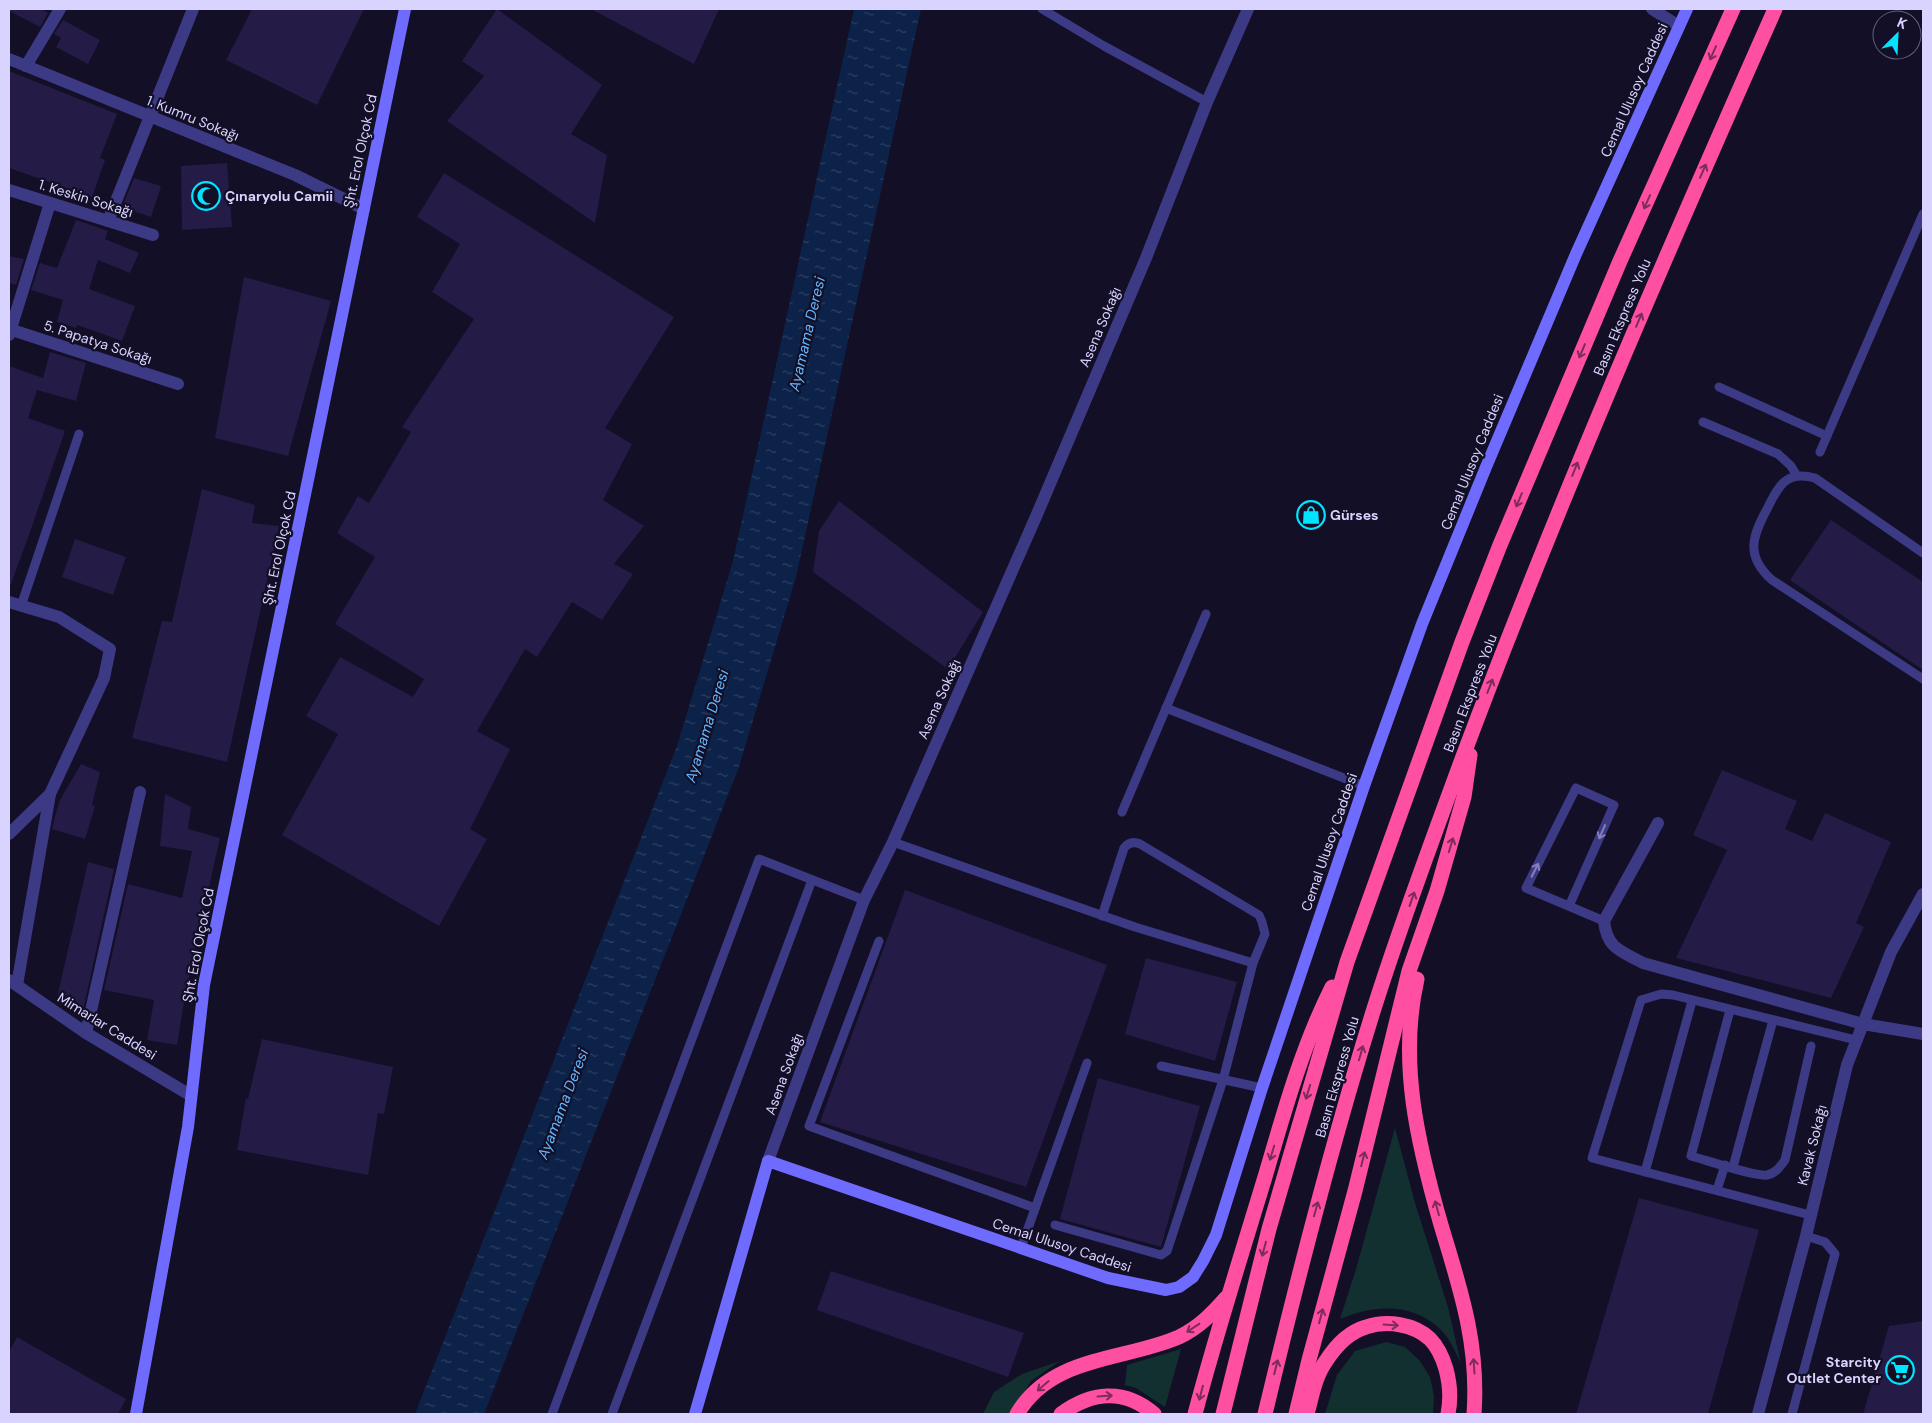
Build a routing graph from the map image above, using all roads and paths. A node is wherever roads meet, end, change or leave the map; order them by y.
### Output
1 (60, 9) edge
2 (193, 9) edge
3 (405, 9) edge
4 (1042, 9) edge
5 (1248, 9) edge
6 (1652, 9) edge
7 (1687, 9) edge
8 (1733, 9) edge
9 (1775, 9) edge
10 (1679, 26) junction
11 (9, 59) edge
12 (26, 66) junction
13 (1207, 102) junction
14 (150, 116) junction
15 (9, 190) edge
16 (50, 203) junction
17 (364, 209) junction
18 (1923, 214) edge
19 (108, 221) junction
20 (154, 235) dead end
21 (9, 331) edge
22 (178, 384) dead end
23 (1719, 386) dead end
24 (1703, 422) dead end
25 (79, 434) dead end
26 (1827, 436) junction
27 (1820, 452) dead end
28 (1796, 476) junction
29 (1923, 553) edge
30 (15, 604) edge
31 (1206, 614) dead end
32 (1923, 679) edge
33 (1166, 708) junction
34 (1473, 731) junction
35 (1364, 786) junction
36 (140, 792) dead end
37 (50, 794) junction
38 (1122, 812) dead end
39 (1658, 823) dead end
40 (9, 834) edge
41 (893, 842) junction
42 (812, 880) junction
43 (1437, 892) junction
44 (1923, 894) edge
45 (864, 900) junction
46 (1569, 906) junction
47 (1102, 916) junction
48 (1604, 921) junction
49 (879, 941) dead end
50 (1347, 962) junction
51 (1253, 963) junction
52 (13, 983) edge
53 (1692, 1001) junction
54 (1730, 1010) junction
55 (1773, 1020) junction
56 (1863, 1024) junction
57 (86, 1033) junction
58 (1923, 1034) edge
59 (1856, 1040) junction
60 (1811, 1046) dead end
61 (1087, 1063) dead end
62 (1161, 1066) dead end
63 (1223, 1080) junction
64 (1262, 1088) junction
65 (190, 1095) junction
66 (768, 1161) junction
67 (1729, 1166) junction
68 (1645, 1172) junction
69 (1717, 1190) junction
70 (1035, 1208) junction
71 (1810, 1215) junction
72 (1055, 1224) dead end
73 (1806, 1236) junction
74 (1021, 1248) junction
75 (1228, 1295) junction
76 (136, 1414) edge
77 (552, 1414) edge
78 (612, 1414) edge
79 (695, 1414) edge
80 (1017, 1414) edge
81 (1061, 1414) edge
82 (1154, 1414) edge
83 (1195, 1414) edge
84 (1223, 1414) edge
85 (1265, 1414) edge
86 (1296, 1414) edge
87 (1307, 1414) edge
88 (1448, 1414) edge
89 (1474, 1414) edge
90 (1758, 1414) edge
91 (1792, 1414) edge

1 - 12 street
2 - 14 street
3 - 17 main road, Şht. Erol Olçok Cd
4 - 13 lane
5 - 13 street, Asena Sokağı
6 - 10 street
7 - 10 main road, Cemal Ulusoy Caddesi
8 -> 50 highway, Basın Ekspress Yolu
34 -> 9 highway, Basın Ekspress Yolu
10 - 35 main road, Cemal Ulusoy Caddesi
11 - 12 street, 1. Kumru Sokağı
12 - 14 street, 1. Kumru Sokağı
13 - 41 street, Asena Sokağı
14 - 17 street, 1. Kumru Sokağı
14 - 19 street
15 - 16 street, 1. Keskin Sokağı
16 - 19 street, 1. Keskin Sokağı
16 - 21 street
17 - 65 main road, Şht. Erol Olçok Cd
18 - 26 lane
19 - 20 street, 1. Keskin Sokağı
21 - 22 street, 5. Papatya Sokağı
23 - 26 lane
24 - 28 lane
25 - 30 lane
26 - 27 lane
28 - 29 lane
28 - 32 lane
30 - 37 street
31 - 33 lane
33 - 35 lane
33 - 38 lane
43 -> 34 highway
85 -> 34 highway, Basın Ekspress Yolu
35 - 64 main road, Cemal Ulusoy Caddesi
36 - 57 street
37 - 40 street
37 - 52 street
39 - 48 street
41 - 45 street, Asena Sokağı
41 - 47 lane
42 - 45 lane
42 - 77 lane
42 - 78 lane
86 -> 43 highway
89 -> 43 highway
44 - 56 street, Kavak Sokağı
45 - 66 street, Asena Sokağı
46 -> 46 lane
46 - 48 lane
47 - 51 lane
47 - 51 lane
48 - 56 street
49 - 70 lane
50 -> 75 highway
50 -> 84 highway, Basın Ekspress Yolu
51 - 63 lane
52 - 57 street, Mimarlar Caddesi
53 - 54 lane
53 - 68 lane
53 - 68 lane
54 - 55 lane
54 - 67 lane
55 - 59 lane
55 - 67 lane
56 - 58 street
56 - 59 street, Kavak Sokağı
57 - 65 street, Mimarlar Caddesi
59 - 71 street, Kavak Sokağı
60 - 67 lane
61 - 70 lane
62 - 63 lane
63 - 64 lane
63 - 72 lane
64 - 74 main road, Cemal Ulusoy Caddesi
65 - 76 main road, Şht. Erol Olçok Cd
66 - 74 main road, Cemal Ulusoy Caddesi
66 - 79 main road, Asena Sokağı
67 - 69 lane
68 - 69 lane
69 - 71 lane
70 - 74 lane
71 - 73 street, Kavak Sokağı
73 - 90 street, Kavak Sokağı
73 - 91 lane
75 -> 80 highway
75 -> 83 highway
81 -> 82 highway
87 -> 88 highway

